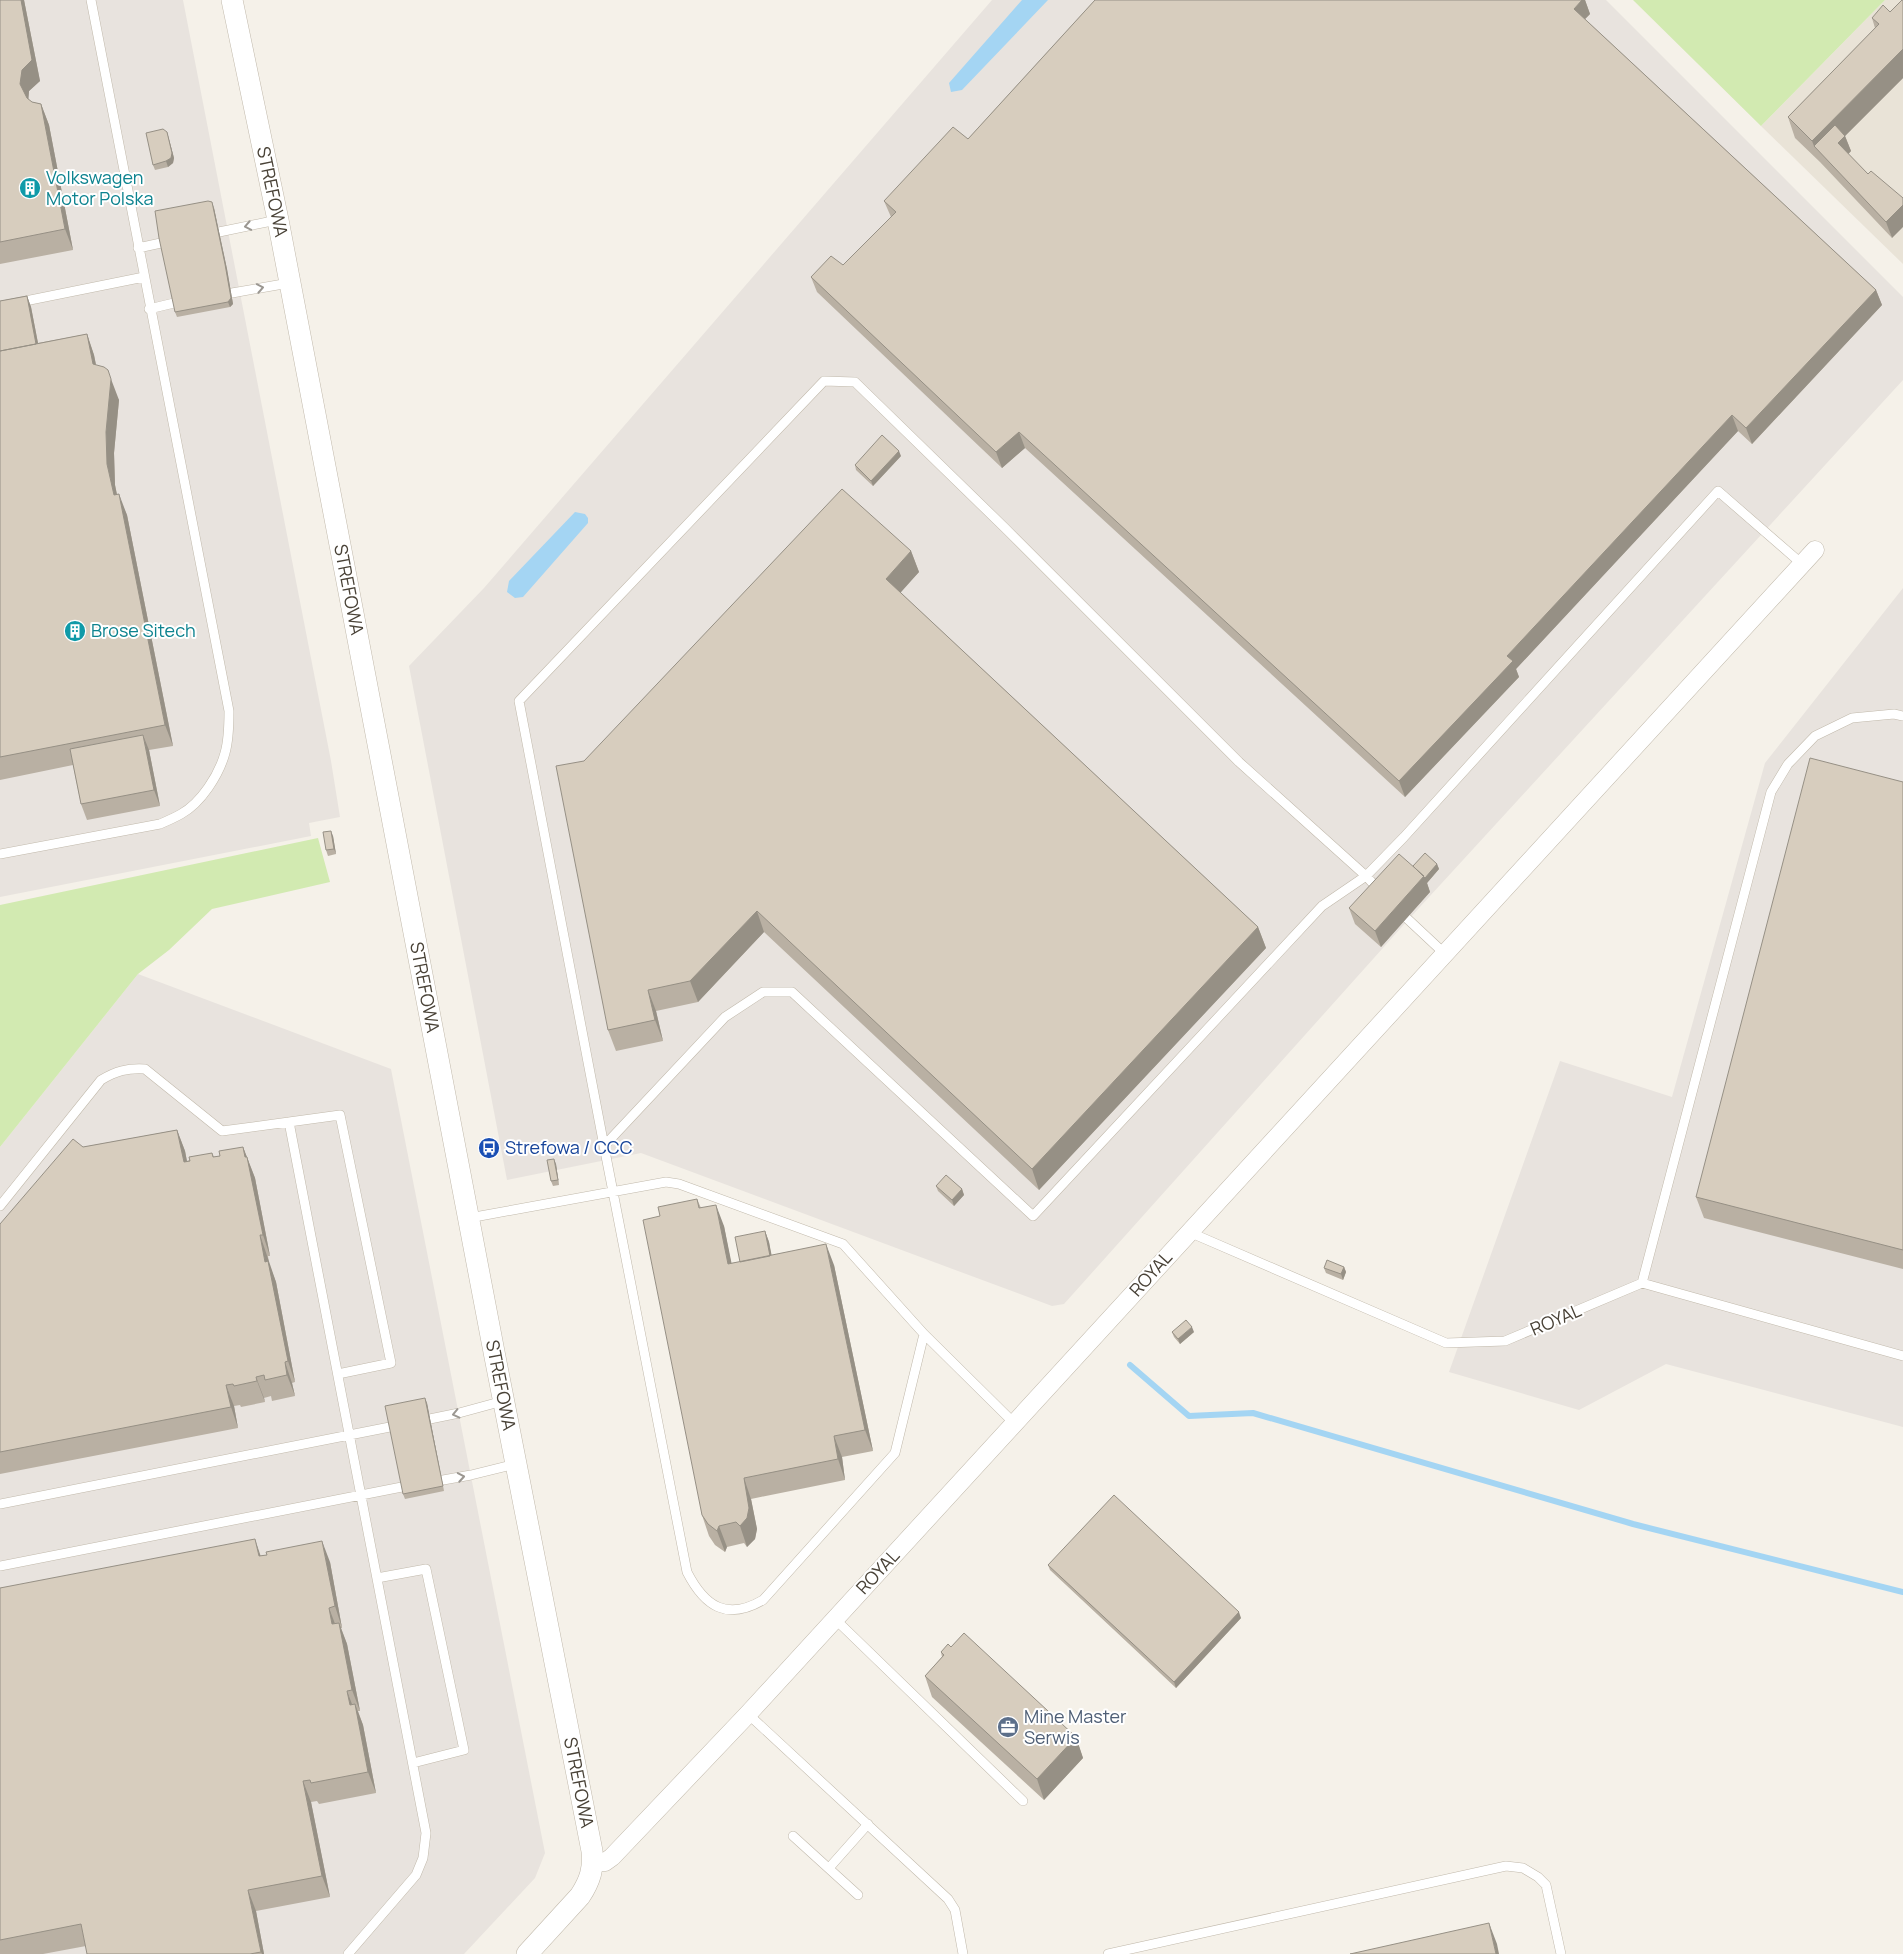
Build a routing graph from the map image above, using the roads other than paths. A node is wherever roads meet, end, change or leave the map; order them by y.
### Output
1 (91, 0) edge
2 (232, 0) edge
3 (278, 220) junction
4 (218, 232) edge
5 (161, 243) edge
6 (138, 248) junction
7 (144, 278) junction
8 (289, 283) junction
9 (232, 293) edge
10 (174, 303) edge
11 (0, 306) edge
12 (150, 309) junction
13 (1815, 550) dead end
14 (1802, 564) junction
15 (1903, 716) edge
16 (0, 854) edge
17 (1366, 876) junction
18 (1445, 954) junction
19 (289, 1122) junction
20 (604, 1146) junction
21 (613, 1192) junction
22 (0, 1206) edge
23 (468, 1218) junction
24 (1189, 1232) junction
25 (1642, 1283) junction
26 (924, 1334) junction
27 (1903, 1356) edge
28 (338, 1374) junction
29 (504, 1401) junction
30 (1014, 1423) junction
31 (349, 1434) junction
32 (516, 1464) junction
33 (361, 1494) junction
34 (0, 1504) edge
35 (0, 1566) edge
36 (377, 1578) junction
37 (835, 1619) junction
38 (748, 1714) junction
39 (413, 1763) junction
40 (1023, 1801) dead end
41 (868, 1824) junction
42 (793, 1836) dead end
43 (593, 1863) junction
44 (829, 1868) junction
45 (858, 1895) dead end
46 (348, 1954) edge
47 (528, 1954) edge
48 (963, 1954) edge
49 (1108, 1954) edge
50 (1561, 1954) edge

1 - 6 lane
2 - 3 street, STREFOWA
3 -> 4 lane
3 - 8 street, STREFOWA
5 - 6 lane
6 - 7 lane
7 - 11 lane
7 - 12 lane
9 -> 8 lane
8 - 23 street, STREFOWA
10 - 12 lane
12 - 16 lane
13 - 14 street
14 - 17 lane
14 - 18 street
15 - 25 lane
17 - 18 lane
17 - 20 lane
17 - 20 lane
18 - 24 street
19 - 22 lane
19 - 28 lane
19 - 28 lane
20 - 21 lane
21 - 23 lane
21 - 26 lane
21 - 26 lane
23 - 29 street, STREFOWA
24 - 25 lane, ROYAL
24 - 30 street, ROYAL
25 - 27 lane
26 - 30 lane
28 - 31 lane
29 -> 31 lane
29 - 32 street, STREFOWA
30 - 37 street, ROYAL
31 - 33 lane
31 - 34 lane
33 -> 32 lane
32 - 43 street, STREFOWA
33 - 35 lane
33 - 36 lane
36 - 39 lane
36 - 39 lane
37 - 38 street, ROYAL
37 - 40 lane
38 - 41 lane
38 - 43 street, ROYAL
39 - 46 lane
41 - 44 lane
41 - 48 lane
42 - 44 lane
43 - 47 street, STREFOWA
44 - 45 lane
49 - 50 lane

